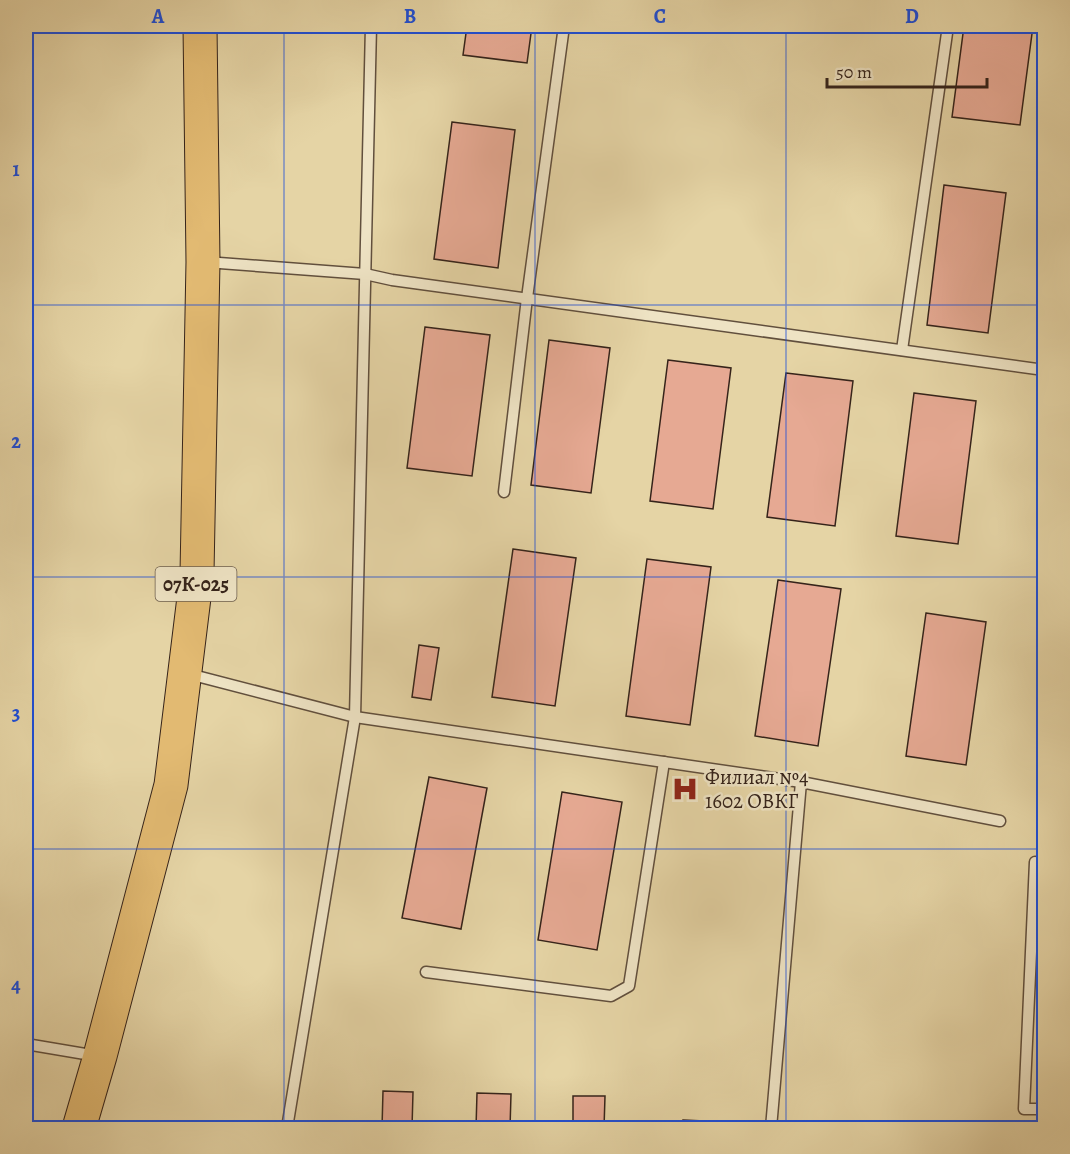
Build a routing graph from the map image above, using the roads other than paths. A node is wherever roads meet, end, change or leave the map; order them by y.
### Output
1 (200, 26) edge
2 (371, 26) edge
3 (564, 26) edge
4 (948, 26) edge
5 (203, 262) junction
6 (365, 274) junction
7 (527, 298) junction
8 (902, 350) junction
9 (1044, 370) edge
10 (504, 492) dead end
11 (185, 673) junction
12 (355, 717) junction
13 (664, 762) junction
14 (801, 782) junction
15 (1000, 821) dead end
16 (1035, 862) dead end
17 (426, 972) dead end
18 (26, 1044) edge
19 (100, 1056) junction
20 (1044, 1109) edge
21 (79, 1128) edge
22 (287, 1128) edge
23 (771, 1128) edge

1 - 5 highway, 07К-025
2 - 6 lane
3 - 7 lane
4 - 8 lane
5 - 6 lane
5 - 11 highway, 07К-025
6 - 7 lane
6 - 12 lane
7 - 8 lane
7 - 10 lane
8 - 9 lane
11 - 12 lane
11 - 19 highway, 07К-025
12 - 13 lane
12 - 22 lane
13 - 14 lane
13 - 17 lane
14 - 15 lane
14 - 23 lane
16 - 20 lane
18 - 19 lane
19 - 21 highway, 07К-025

